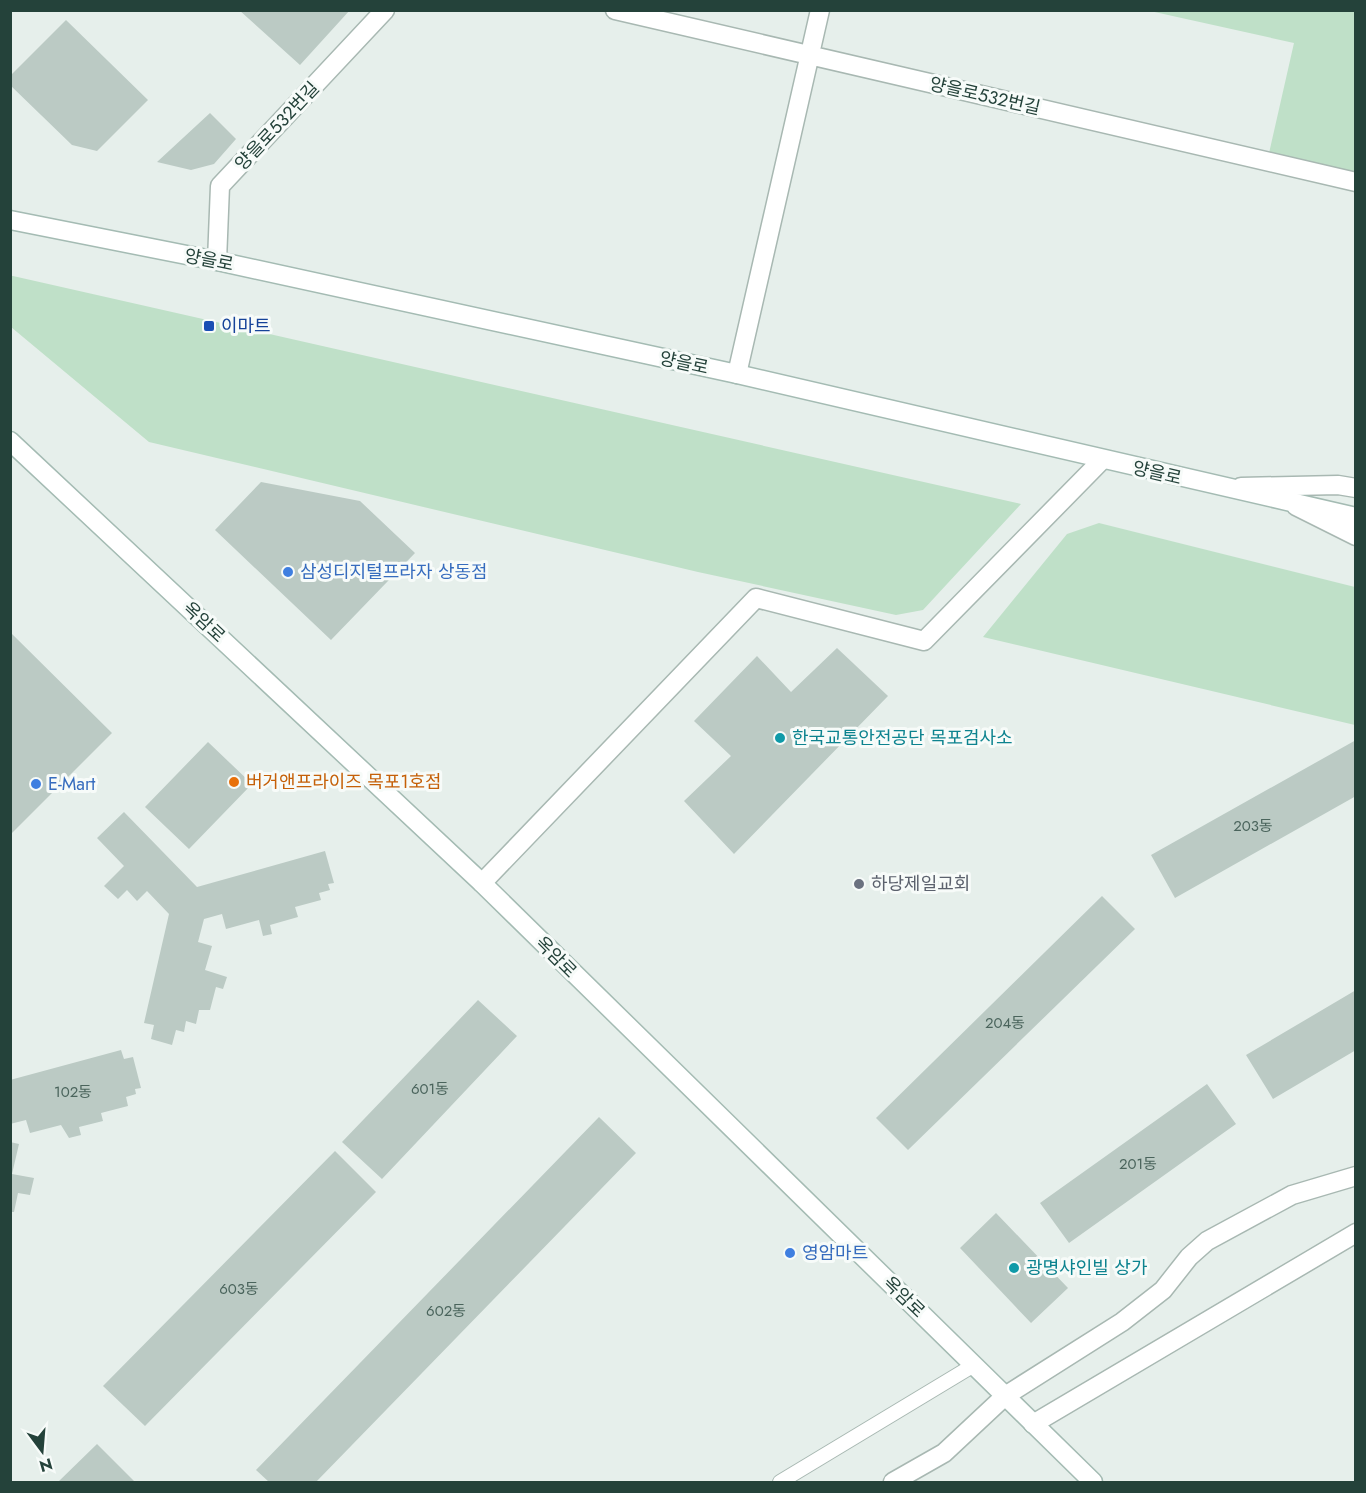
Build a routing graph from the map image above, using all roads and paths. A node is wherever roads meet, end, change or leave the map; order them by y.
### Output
1 (385, 10) edge
2 (615, 10) edge
3 (820, 10) edge
4 (810, 55) junction
5 (1356, 182) edge
6 (10, 220) edge
7 (217, 261) junction
8 (737, 374) junction
9 (10, 441) edge
10 (1102, 460) junction
11 (1221, 488) junction
12 (1356, 488) edge
13 (1284, 500) junction
14 (1356, 517) edge
15 (1356, 536) edge
16 (482, 883) junction
17 (1356, 1176) edge
18 (1356, 1233) edge
19 (974, 1365) junction
20 (1005, 1396) junction
21 (1033, 1424) junction
22 (780, 1482) edge
23 (893, 1482) edge
24 (1093, 1482) edge

1 - 7 street, 양을로532번길
2 - 4 street, 양을로532번길
3 - 4 street
4 - 5 street, 양을로532번길
4 - 8 street
6 - 7 street, 양을로
7 - 8 street, 양을로
8 - 10 street, 양을로
9 - 16 street, 옥암로
10 - 11 street, 양을로
10 - 16 street
11 - 12 street
11 - 13 street, 양을로
13 - 14 street, 양을로
13 - 15 street
16 - 19 street, 옥암로
17 - 20 street
18 - 21 street
19 - 20 street, 옥암로
19 - 22 lane
20 - 21 street, 옥암로
20 - 23 street
21 - 24 street, 옥암로

